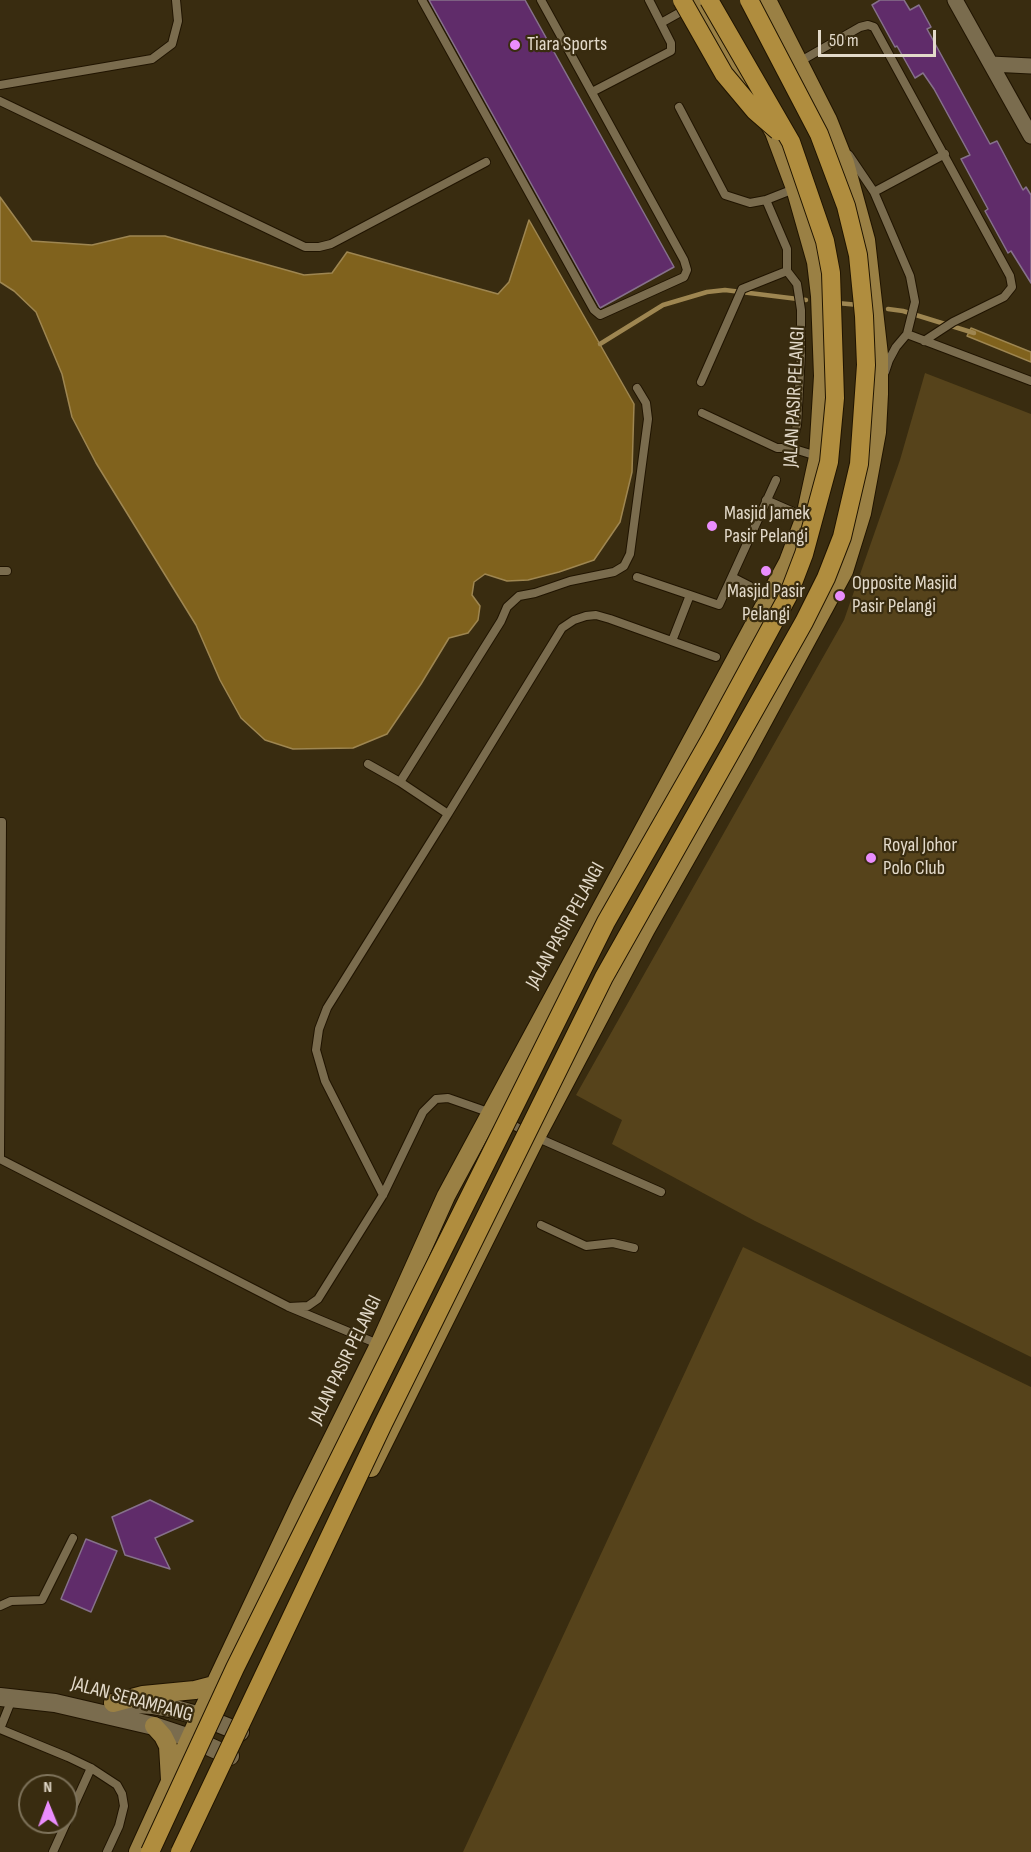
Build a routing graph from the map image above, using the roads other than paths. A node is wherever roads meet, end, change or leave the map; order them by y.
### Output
1 (176, 0) edge
2 (422, 0) edge
3 (541, 0) edge
4 (649, 0) edge
5 (749, 0) edge
6 (768, 0) edge
7 (955, 0) edge
8 (697, 1) edge
9 (661, 23) junction
10 (799, 62) junction
11 (992, 64) junction
12 (1031, 66) edge
13 (0, 85) edge
14 (592, 92) junction
15 (0, 101) edge
16 (679, 107) dead end
17 (828, 120) junction
18 (1031, 136) edge
19 (791, 142) junction
20 (945, 154) junction
21 (486, 162) dead end
22 (795, 188) junction
23 (874, 192) junction
24 (766, 200) junction
25 (787, 271) junction
26 (907, 334) junction
27 (924, 341) junction
28 (1031, 381) edge
29 (701, 382) dead end
30 (637, 388) dead end
31 (879, 394) junction
32 (702, 412) dead end
33 (791, 448) junction
34 (818, 457) junction
35 (776, 480) dead end
36 (766, 501) junction
37 (805, 517) junction
38 (637, 577) dead end
39 (732, 577) junction
40 (690, 595) junction
41 (770, 596) junction
42 (672, 641) junction
43 (716, 657) dead end
44 (368, 764) dead end
45 (400, 782) junction
46 (448, 813) junction
47 (0, 822) edge
48 (490, 1113) junction
49 (536, 1137) junction
50 (0, 1158) edge
51 (661, 1191) dead end
52 (383, 1195) junction
53 (541, 1225) dead end
54 (633, 1248) dead end
55 (289, 1307) junction
56 (379, 1345) junction
57 (74, 1538) dead end
58 (0, 1606) edge
59 (214, 1685) junction
60 (6, 1698) edge
61 (55, 1703) junction
62 (113, 1703) junction
63 (200, 1716) junction
64 (154, 1726) junction
65 (0, 1729) edge
66 (240, 1732) junction
67 (190, 1738) junction
68 (230, 1756) junction
69 (91, 1768) junction
70 (170, 1781) junction
71 (53, 1852) edge
72 (107, 1852) edge
73 (138, 1852) edge
74 (150, 1852) edge
75 (180, 1852) edge
76 (190, 1852) edge

1 - 13 lane
2 - 14 lane
3 - 14 lane
4 - 9 lane
5 - 75 highway, bridge
6 - 10 main road
7 - 11 street
8 - 9 lane
8 - 19 highway, bridge
8 - 19 highway, bridge
8 - 22 main road, JALAN PASIR PELANGI
9 - 14 lane
10 - 17 main road
10 - 20 lane
11 - 12 street
11 - 18 street
15 - 21 lane
16 - 24 lane
17 - 23 lane
17 - 31 main road
19 - 74 highway, bridge
20 - 23 lane
20 - 27 lane
22 - 24 lane
22 - 34 main road, JALAN PASIR PELANGI
23 - 26 lane
24 - 25 lane
25 - 29 lane
25 - 33 lane
26 - 27 lane
26 - 31 lane
27 - 28 lane
30 - 45 lane
31 - 49 main road
32 - 33 lane
33 - 34 lane
34 - 37 main road, JALAN PASIR PELANGI
35 - 36 lane
36 - 37 lane
36 - 39 lane
37 - 41 main road, JALAN PASIR PELANGI
38 - 40 lane
39 - 40 lane
39 - 41 lane
40 - 42 lane
41 - 48 main road, JALAN PASIR PELANGI
42 - 43 lane
42 - 46 lane
44 - 45 lane
45 - 46 lane
46 - 52 lane
47 - 50 lane
48 - 49 lane
48 - 52 lane
48 - 56 main road, JALAN PASIR PELANGI
49 - 51 lane
49 - 66 main road
50 - 55 lane
52 - 55 lane
53 - 54 lane
55 - 56 lane
56 - 59 main road, JALAN PASIR PELANGI
57 - 58 lane
59 - 62 main road
59 - 63 main road, JALAN PASIR PELANGI
60 - 61 main road, JALAN SERAMPANG
60 - 65 lane
61 - 62 main road, JALAN SERAMPANG
61 - 64 main road, JALAN SERAMPANG
62 - 63 main road, JALAN SERAMPANG
63 - 66 main road, JALAN SERAMPANG
63 - 67 main road, JALAN PASIR PELANGI
64 - 67 main road, JALAN SERAMPANG
64 - 70 main road
65 - 69 lane
66 - 68 main road
67 - 68 main road, JALAN SERAMPANG
67 - 70 main road, JALAN PASIR PELANGI
68 - 76 main road
69 - 71 lane
69 - 72 lane
70 - 73 main road, JALAN PASIR PELANGI

